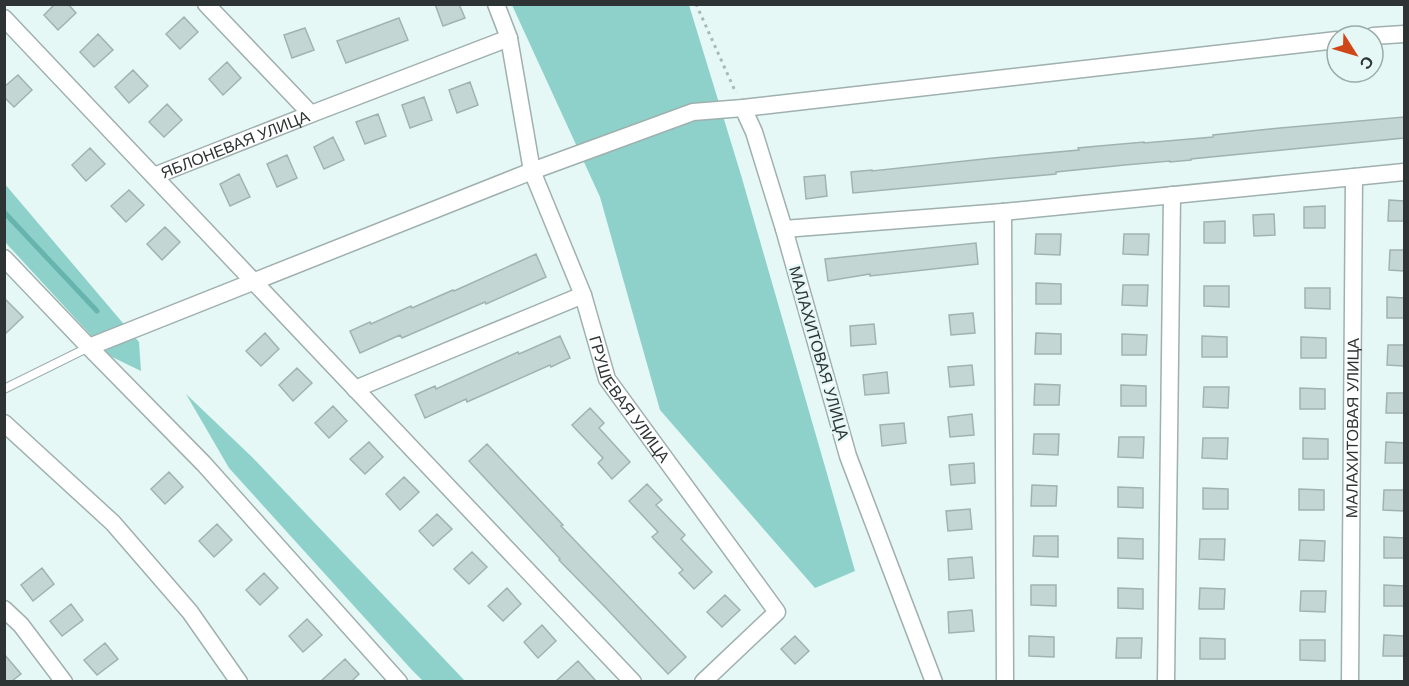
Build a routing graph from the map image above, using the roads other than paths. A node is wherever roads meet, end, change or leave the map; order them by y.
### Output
1 (207, 4) edge
2 (496, 4) edge
3 (4, 18) edge
4 (1404, 34) edge
5 (1385, 35) edge
6 (509, 38) junction
7 (1325, 41) edge
8 (743, 108) junction
9 (311, 114) junction
10 (532, 171) junction
11 (1404, 172) edge
12 (153, 176) junction
13 (1354, 177) junction
14 (1172, 195) junction
15 (1003, 212) junction
16 (784, 229) junction
17 (4, 258) edge
18 (254, 282) junction
19 (583, 295) junction
20 (89, 347) junction
21 (4, 389) edge
22 (355, 389) junction
23 (4, 423) edge
24 (4, 609) edge
25 (64, 681) edge
26 (239, 681) edge
27 (399, 681) edge
28 (633, 681) edge
29 (704, 681) edge
30 (934, 681) edge
31 (1005, 681) edge
32 (1166, 681) edge
33 (1350, 681) edge

1 - 9 street, ЯБЛОНЕВАЯ УЛИЦА
2 - 6 street
3 - 12 street, ЯБЛОНЕВАЯ УЛИЦА
4 - 5 street
6 - 9 street
6 - 10 street
7 - 8 street
8 - 10 street
8 - 16 street, МАЛАХИТОВАЯ УЛИЦА
9 - 12 street, ЯБЛОНЕВАЯ УЛИЦА
10 - 18 street
10 - 19 street
11 - 13 street
12 - 18 street, ЯБЛОНЕВАЯ УЛИЦА
13 - 14 street
13 - 33 street, МАЛАХИТОВАЯ УЛИЦА
14 - 15 street
14 - 32 street
15 - 16 street
15 - 31 street
16 - 30 street, МАЛАХИТОВАЯ УЛИЦА
17 - 20 street
18 - 20 street
18 - 22 street
19 - 22 street
19 - 29 street, ГРУШЕВАЯ УЛИЦА
20 - 21 lane
20 - 27 street
22 - 28 street
23 - 26 street
24 - 25 street

